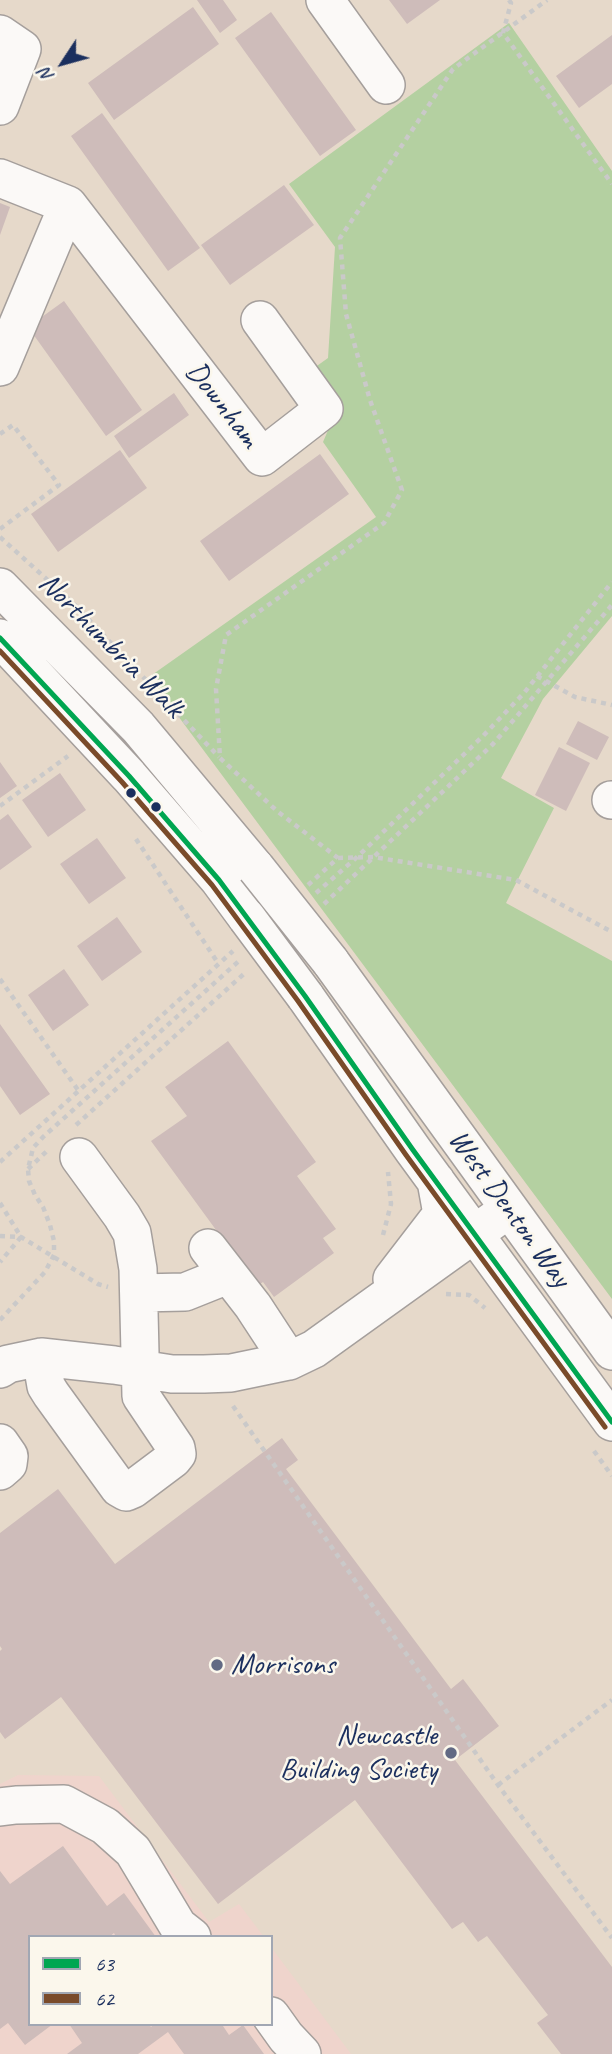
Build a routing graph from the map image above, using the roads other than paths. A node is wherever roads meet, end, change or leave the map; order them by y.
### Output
1 (325, 0) edge
2 (0, 34) edge
3 (386, 85) dead end
4 (0, 106) edge
5 (0, 178) edge
6 (68, 205) junction
7 (260, 320) dead end
8 (0, 367) edge
9 (0, 587) edge
10 (0, 638) edge
11 (65, 1146) road end
12 (436, 1181) junction
13 (509, 1209) junction
14 (475, 1234) junction
15 (139, 1293) junction
16 (366, 1313) junction
17 (612, 1351) edge
18 (41, 1357) junction
19 (289, 1361) junction
20 (0, 1369) edge
21 (140, 1370) junction
22 (610, 1416) edge
23 (0, 1443) edge
24 (0, 1471) edge
25 (0, 1807) edge
26 (189, 1935) edge
27 (273, 2019) edge
28 (302, 2054) edge

1 - 3 street
2 - 4 street
5 - 6 street
6 - 7 street, Downham
6 - 8 street
9 - 13 street, West Denton Way, bridge
10 - 12 street, West Denton Way, bridge
11 - 15 street
12 - 14 street, West Denton Way
12 - 16 street
13 - 14 street
13 - 17 street, West Denton Way
14 - 16 street
14 - 22 street, West Denton Way
15 - 19 street
15 - 21 street
16 - 19 street
18 - 20 street
18 - 21 street
18 - 21 street
19 - 21 street
23 - 24 street
25 - 26 street
27 - 28 street

